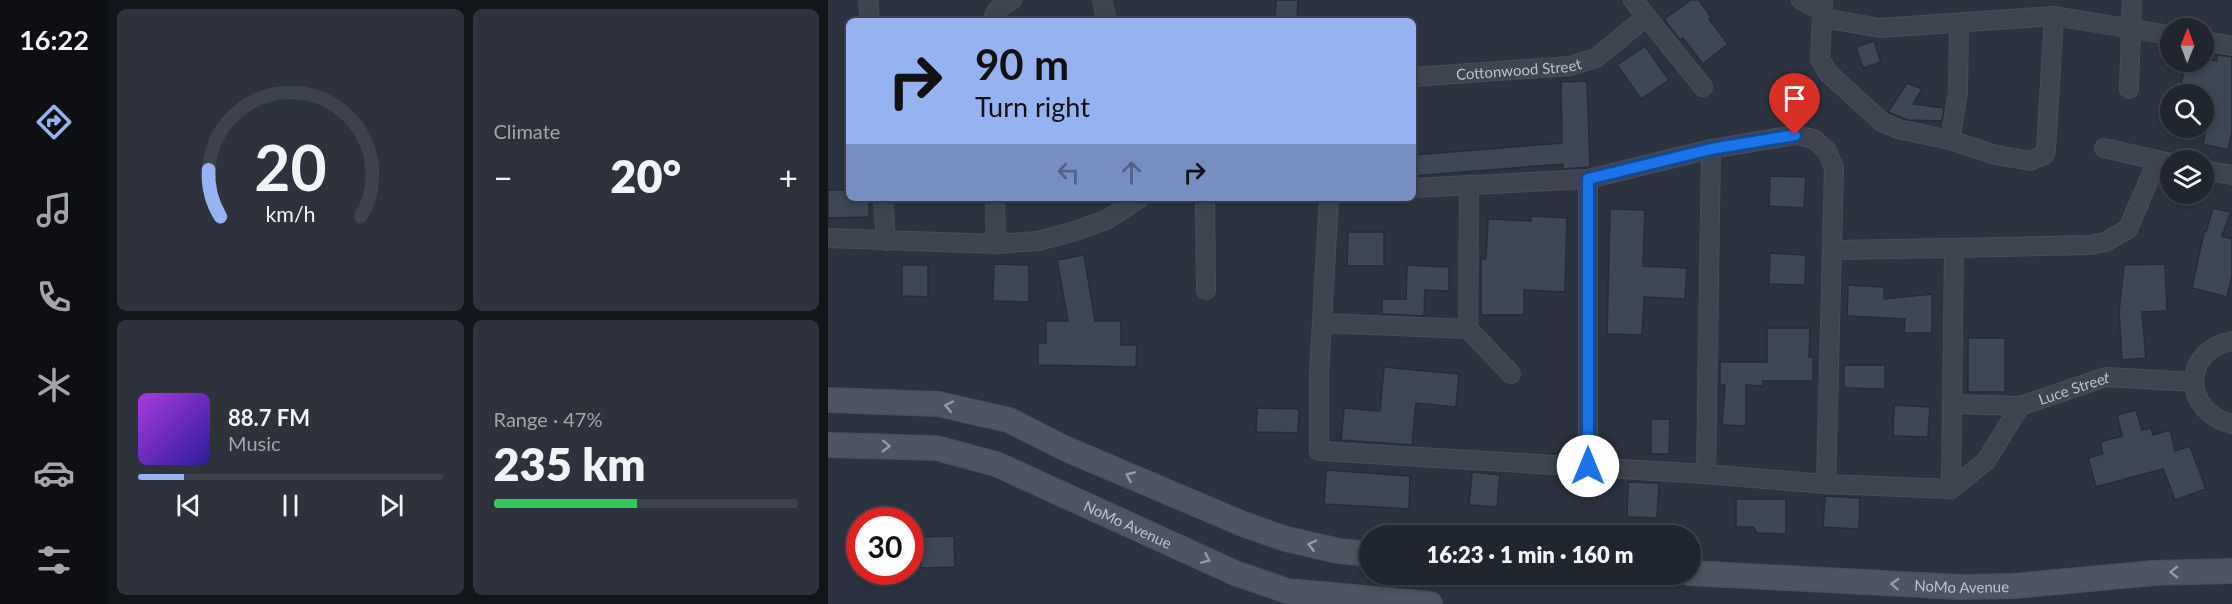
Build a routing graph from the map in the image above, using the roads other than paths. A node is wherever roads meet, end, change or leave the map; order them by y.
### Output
1 (868, 0) edge
2 (1012, 0) edge
3 (1102, 0) edge
4 (1633, 0) edge
5 (1801, 0) edge
6 (2009, 0) edge
7 (2132, 0) edge
8 (1823, 10) edge
9 (2054, 16) junction
10 (1646, 17) junction
11 (870, 18) edge
12 (993, 18) edge
13 (1106, 18) edge
14 (2009, 19) junction
15 (1959, 24) junction
16 (2132, 28) junction
17 (2160, 32) edge
18 (2214, 43) edge
19 (2232, 46) edge
20 (1416, 77) edge
21 (1703, 87) dead end
22 (2129, 89) dead end
23 (1950, 140) junction
24 (2104, 148) dead end
25 (1711, 149) junction
26 (2160, 161) edge
27 (2160, 169) edge
28 (2214, 172) edge
29 (2232, 175) edge
30 (1588, 179) junction
31 (1469, 185) junction
32 (1416, 188) edge
33 (883, 201) edge
34 (995, 201) edge
35 (1135, 201) edge
36 (1205, 201) edge
37 (1329, 201) edge
38 (828, 238) edge
39 (886, 241) junction
40 (996, 244) junction
41 (1954, 248) junction
42 (1832, 250) junction
43 (1206, 290) dead end
44 (1322, 322) junction
45 (1468, 329) junction
46 (2232, 341) edge
47 (1511, 374) dead end
48 (2194, 382) junction
49 (828, 400) edge
50 (1954, 404) junction
51 (2020, 406) junction
52 (2232, 424) edge
53 (828, 445) edge
54 (1588, 466) junction
55 (1706, 474) junction
56 (1826, 484) junction
57 (1951, 489) junction
58 (1359, 553) edge
59 (2232, 571) edge
60 (1701, 574) edge
61 (1430, 604) edge

1 - 11 street
2 - 12 street
3 - 13 street
4 - 10 street
5 - 8 street
6 - 14 street
7 - 16 street
8 - 15 street
8 - 23 street
9 - 14 street
9 - 16 street
9 - 23 street
10 - 20 street, Cottonwood Street
10 - 21 street
14 - 15 street
15 - 23 street
16 - 17 street
16 - 22 street
18 - 19 street
24 - 26 street
25 - 30 street
25 - 42 street
25 - 55 street
27 - 41 street
28 - 29 street
30 - 31 street
30 - 54 street
31 - 32 street
31 - 45 street
33 - 39 street
34 - 40 street
35 - 40 street
36 - 43 street
37 - 44 street
38 - 39 street
39 - 40 street
41 - 42 street
41 - 50 street
42 - 56 street
44 - 45 street
44 - 54 street
45 - 47 street
46 - 48 street
48 - 51 street, Luce Street
48 - 52 street
58 -> 49 main road
50 - 51 street, Luce Street
50 - 57 street
51 - 57 street
53 -> 61 main road, NoMo Avenue
54 - 55 street
55 - 56 street
56 - 57 street
59 -> 60 main road, NoMo Avenue

